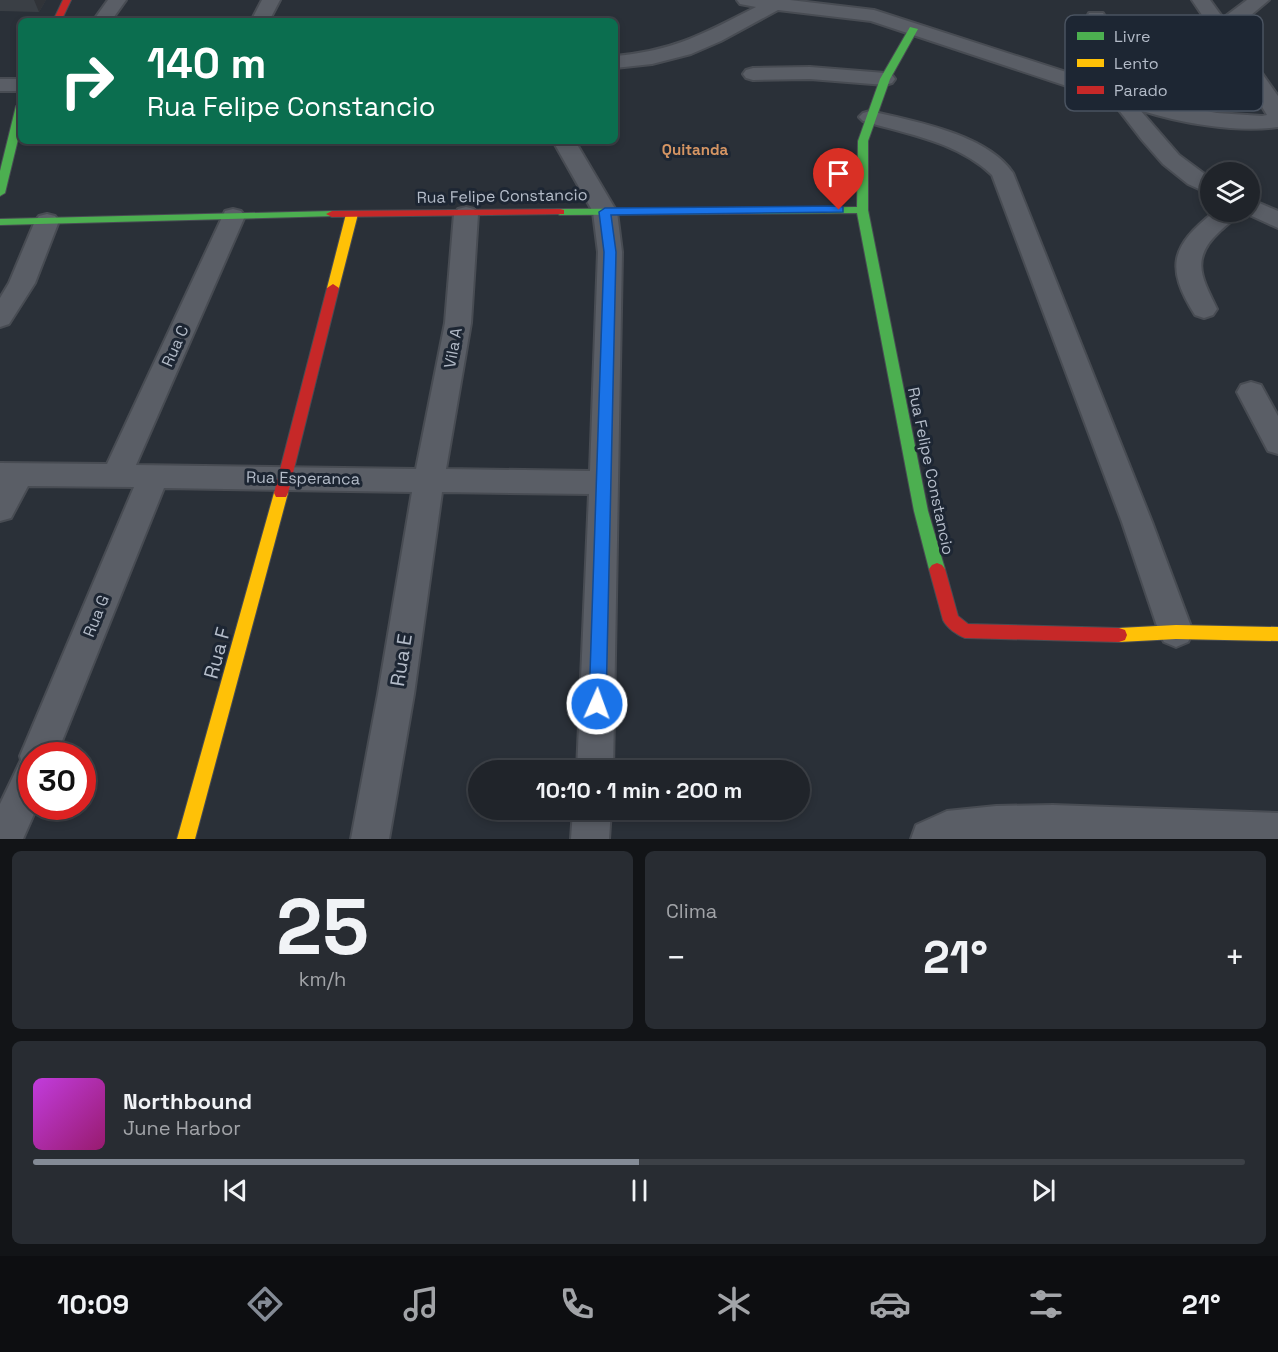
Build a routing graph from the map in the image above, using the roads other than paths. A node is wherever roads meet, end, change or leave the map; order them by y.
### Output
1 (68, 0) edge
2 (117, 0) edge
3 (271, 0) edge
4 (746, 0) edge
5 (1201, 0) edge
6 (1260, 0) edge
7 (777, 2) edge
8 (1212, 15) edge
9 (1238, 15) edge
10 (59, 18) edge
11 (104, 18) edge
12 (262, 18) edge
13 (913, 29) junction
14 (618, 62) edge
15 (753, 74) dead end
16 (885, 79) junction
17 (1065, 79) edge
18 (0, 85) edge
19 (18, 86) edge
20 (1263, 94) edge
21 (1131, 111) edge
22 (1169, 111) edge
23 (870, 117) junction
24 (18, 118) edge
25 (1277, 118) edge
26 (566, 144) edge
27 (1200, 181) edge
28 (0, 193) edge
29 (862, 210) junction
30 (1260, 211) edge
31 (605, 212) junction
32 (352, 214) junction
33 (466, 214) junction
34 (233, 216) junction
35 (47, 221) junction
36 (1278, 221) edge
37 (0, 222) edge
38 (1215, 222) edge
39 (1204, 309) dead end
40 (0, 318) edge
41 (1251, 392) dead end
42 (1278, 442) edge
43 (9, 474) edge
44 (116, 476) junction
45 (154, 476) junction
46 (285, 478) junction
47 (429, 480) junction
48 (605, 483) junction
49 (0, 509) edge
50 (1176, 632) junction
51 (1278, 634) edge
52 (44, 742) edge
53 (595, 760) edge
54 (18, 806) edge
55 (591, 820) edge
56 (998, 832) edge
57 (1278, 832) edge
58 (4, 839) edge
59 (186, 839) edge
60 (370, 839) edge
61 (590, 839) edge
62 (930, 839) edge

1 - 10 street
2 - 11 street
3 - 12 street
4 - 7 street
5 - 8 street
6 - 9 street
7 - 13 street
7 - 14 street
13 - 16 street
13 - 17 street
15 - 16 street
16 - 23 street
18 - 19 street
20 - 25 street
21 - 27 street
22 - 25 street
23 - 29 street
23 - 50 street
24 - 28 street
26 - 31 street
29 - 31 street, Rua Felipe Constancio
29 - 50 street, Rua Felipe Constancio
30 - 36 street
31 - 33 street, Rua Felipe Constancio
31 - 48 street
32 - 33 street, Rua Felipe Constancio
32 - 34 street, Rua Felipe Constancio
32 - 46 street, Rua F
33 - 47 street, Vila A
34 - 35 street, Rua Felipe Constancio
34 - 44 street, Rua C
35 - 37 street, Rua Felipe Constancio
35 - 40 street
38 - 39 street
41 - 42 street
43 - 44 street, Rua Esperanca
43 - 49 street
44 - 45 street, Rua Esperanca
45 - 46 street, Rua Esperanca
45 - 52 street, Rua G
46 - 47 street, Rua Esperanca
46 - 59 street, Rua F
47 - 48 street, Rua Esperanca
47 - 60 street, Rua E
48 - 53 street
50 - 51 street
54 - 58 street
55 - 61 street
56 - 57 street
56 - 62 street

